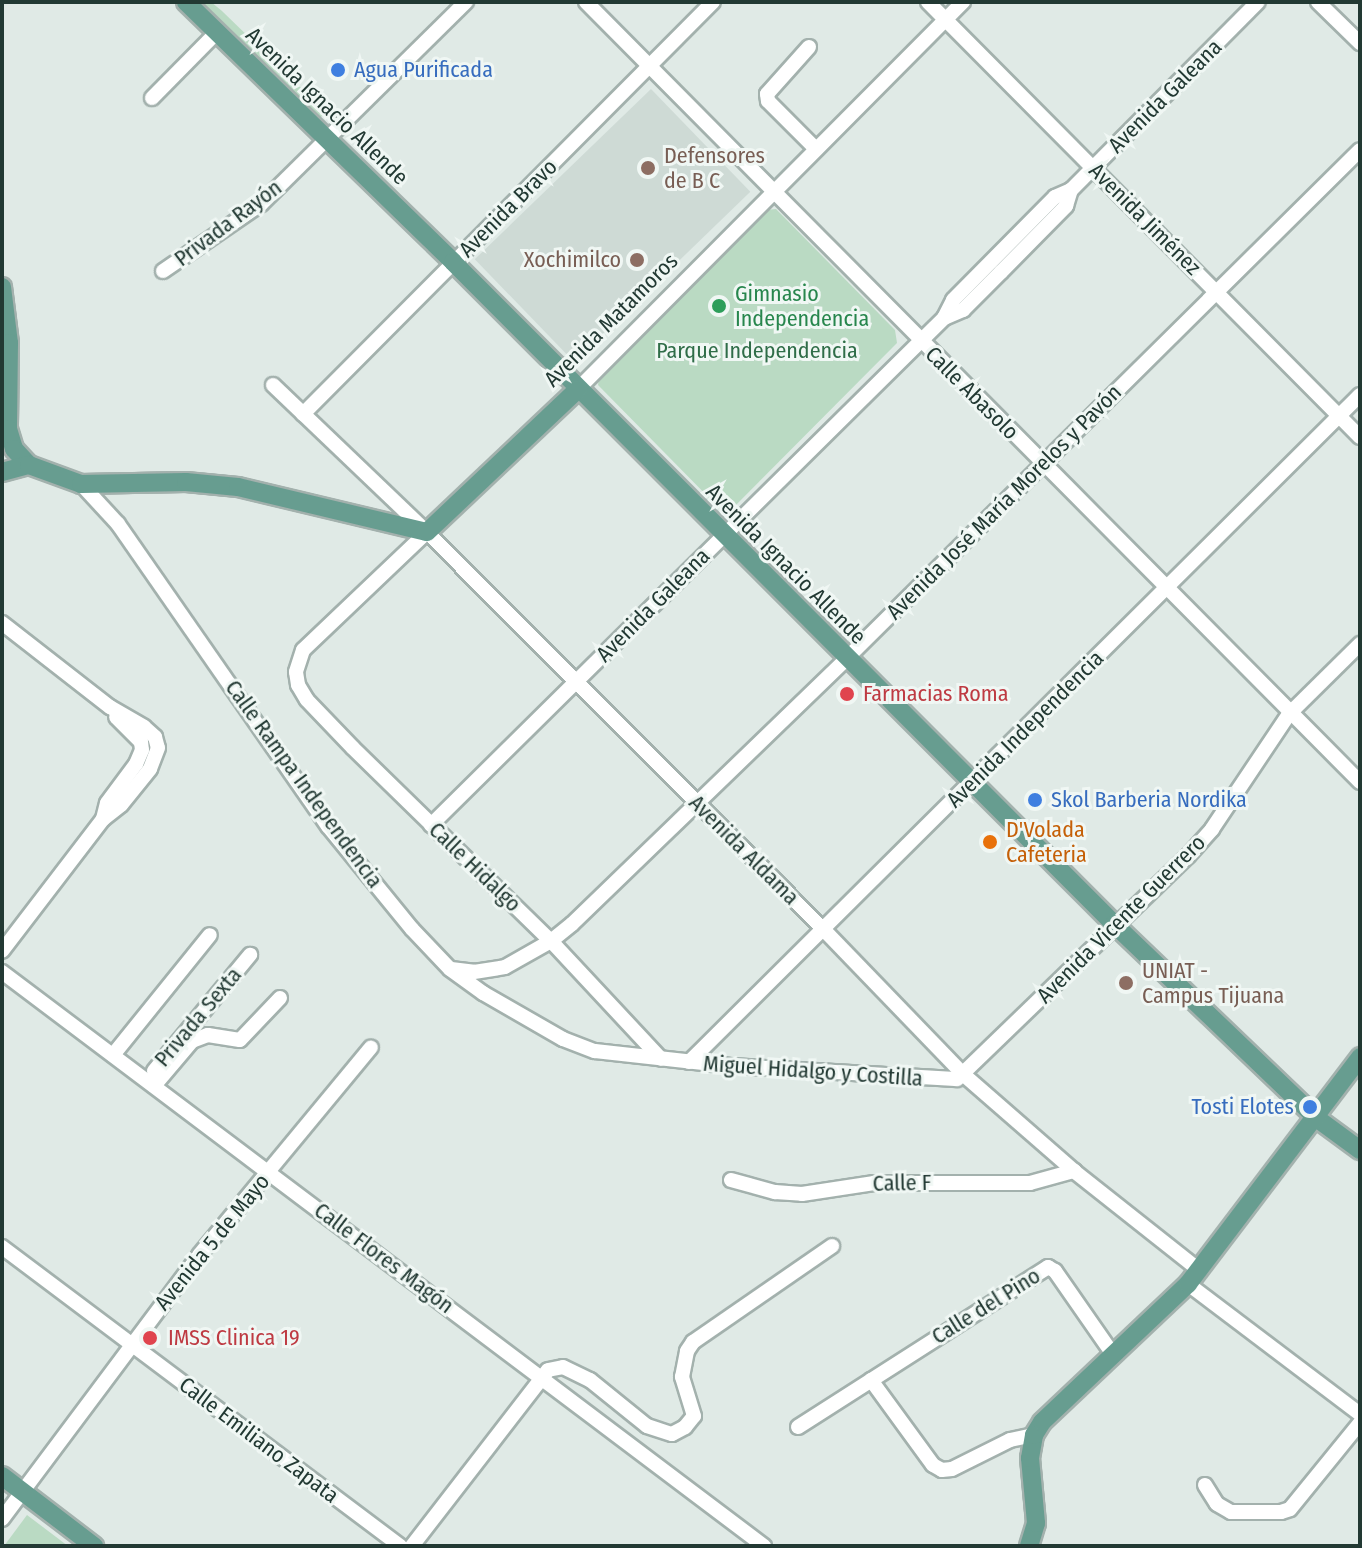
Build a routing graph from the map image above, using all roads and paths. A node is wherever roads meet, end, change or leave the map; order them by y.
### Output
1 (186, 2) edge
2 (466, 2) edge
3 (586, 2) edge
4 (713, 2) edge
5 (928, 2) edge
6 (963, 2) edge
7 (1258, 2) edge
8 (1318, 2) edge
9 (945, 19) junction
10 (217, 32) junction
11 (1360, 43) edge
12 (809, 47) dead end
13 (649, 67) junction
14 (152, 98) dead end
15 (327, 140) junction
16 (816, 149) junction
17 (1360, 150) edge
18 (1094, 167) junction
19 (772, 193) junction
20 (453, 262) junction
21 (163, 271) dead end
22 (2, 287) edge
23 (1218, 292) junction
24 (920, 342) junction
25 (273, 385) dead end
26 (578, 389) junction
27 (1360, 395) edge
28 (4, 396) edge
29 (303, 414) junction
30 (1339, 415) junction
31 (1360, 437) edge
32 (1042, 463) junction
33 (29, 465) junction
34 (2, 472) edge
35 (81, 484) junction
36 (427, 532) junction
37 (723, 536) junction
38 (1167, 589) junction
39 (2, 623) edge
40 (1360, 644) edge
41 (846, 659) junction
42 (296, 672) joint
43 (574, 683) junction
44 (110, 707) junction
45 (1289, 714) junction
46 (972, 782) junction
47 (1360, 782) edge
48 (697, 804) junction
49 (103, 819) junction
50 (431, 825) junction
51 (1114, 924) junction
52 (824, 930) junction
53 (210, 935) dead end
54 (551, 941) junction
55 (2, 951) edge
56 (250, 955) dead end
57 (450, 969) junction
58 (2, 972) edge
59 (280, 998) dead end
60 (371, 1047) dead end
61 (113, 1055) junction
62 (1360, 1057) edge
63 (661, 1059) junction
64 (689, 1062) junction
65 (964, 1075) junction
66 (150, 1083) junction
67 (1315, 1117) junction
68 (1360, 1150) edge
69 (1074, 1171) junction
70 (268, 1172) junction
71 (731, 1180) dead end
72 (832, 1246) dead end
73 (2, 1247) edge
74 (1193, 1277) junction
75 (131, 1344) junction
76 (1114, 1356) junction
77 (541, 1376) junction
78 (871, 1380) junction
79 (1360, 1414) edge
80 (1360, 1423) edge
81 (798, 1427) dead end
82 (1034, 1435) junction
83 (2, 1476) edge
84 (1205, 1485) dead end
85 (22, 1491) junction
86 (2, 1519) edge
87 (94, 1546) edge
88 (400, 1546) edge
89 (412, 1546) edge
90 (764, 1546) edge
91 (1029, 1546) edge

1 - 10 main road, Avenida Ignacio Allende
2 - 15 street, Privada Rayón
3 - 13 street, Calle Abasolo
4 - 13 street, Avenida Bravo
5 - 9 street, Avenida Jiménez
6 - 9 street, Avenida Matamoros
7 - 18 street, Avenida Galeana
8 - 11 street
9 - 16 street, Avenida Matamoros
9 - 18 street, Avenida Jiménez
10 - 14 street
10 - 15 main road, Avenida Ignacio Allende
12 - 16 street
13 - 19 street, Calle Abasolo
13 - 20 street, Avenida Bravo
15 - 20 main road, Avenida Ignacio Allende
15 - 21 street, Privada Rayón
16 - 19 street, Avenida Matamoros
17 - 23 street, Avenida José María Morelos y Pavón
18 - 23 street, Avenida Jiménez
18 - 24 street, Avenida Galeana
19 - 24 street, Calle Abasolo
19 - 26 street, Avenida Matamoros
20 - 26 main road, Avenida Ignacio Allende
20 - 29 street, Avenida Bravo
22 - 28 main road
23 - 30 street, Avenida Jiménez
23 - 32 street, Avenida José María Morelos y Pavón
24 - 32 street, Calle Abasolo
24 - 37 street, Avenida Galeana
25 - 29 street, Avenida Aldama
26 - 36 main road, Avenida Matamoros
26 - 37 main road, Avenida Ignacio Allende
27 - 30 street, Avenida Independencia
28 - 33 main road
29 - 36 street, Avenida Aldama
30 - 31 street, Avenida Jiménez
30 - 38 street, Avenida Independencia
32 - 38 street, Calle Abasolo
32 - 41 street, Avenida José María Morelos y Pavón
33 - 34 main road
33 - 35 main road
35 - 36 main road
35 - 57 street, Calle Rampa Independencia
36 - 42 street, Avenida Matamoros
36 - 43 street, Avenida Aldama
37 - 41 main road, Avenida Ignacio Allende
37 - 43 street, Avenida Galeana
38 - 45 street, Calle Abasolo
38 - 46 street, Avenida Independencia
39 - 44 street
40 - 45 street, Avenida Vicente Guerrero
41 - 46 main road, Avenida Ignacio Allende
41 - 48 street, Avenida José María Morelos y Pavón
42 - 50 street, Calle Hidalgo
43 - 48 street, Avenida Aldama
43 - 50 street, Avenida Galeana
44 - 49 street
44 - 49 street
45 - 47 street, Calle Abasolo
45 - 51 street, Avenida Vicente Guerrero
46 - 51 main road, Avenida Ignacio Allende
46 - 52 street, Avenida Independencia
48 - 52 street, Avenida Aldama
48 - 54 street, Avenida José María Morelos y Pavón
49 - 55 street
50 - 54 street, Calle Hidalgo
51 - 65 street, Avenida Vicente Guerrero
51 - 67 main road, Avenida Ignacio Allende
52 - 64 street, Avenida Independencia
52 - 65 street, Avenida Aldama
53 - 61 street
54 - 57 street, Avenida José María Morelos y Pavón
54 - 63 street, Calle Hidalgo
56 - 66 street, Privada Sexta
57 - 63 street, Calle Rampa Independencia
58 - 61 street, Calle Flores Magón
59 - 66 street
60 - 70 street, Avenida 5 de Mayo
61 - 66 street, Calle Flores Magón
62 - 67 main road
63 - 64 street, Miguel Hidalgo y Costilla
64 - 65 street, Miguel Hidalgo y Costilla
65 - 69 street, Avenida Aldama
66 - 70 street, Calle Flores Magón
67 - 68 main road, Avenida Ignacio Allende
67 - 74 main road
69 - 71 street, Calle F
69 - 74 street, Avenida Aldama
70 - 75 street, Avenida 5 de Mayo
70 - 77 street, Calle Flores Magón
72 - 77 street
73 - 75 street, Calle Emiliano Zapata
74 - 76 main road
74 - 79 street, Avenida Aldama
75 - 85 street, Avenida 5 de Mayo
75 - 88 street, Calle Emiliano Zapata
76 - 78 street, Calle del Pino
76 - 82 main road
77 - 89 street
77 - 90 street, Calle Flores Magón
78 - 81 street
78 - 82 street
80 - 84 street
82 - 91 main road
83 - 85 main road
85 - 86 street, Avenida 5 de Mayo
85 - 87 main road

